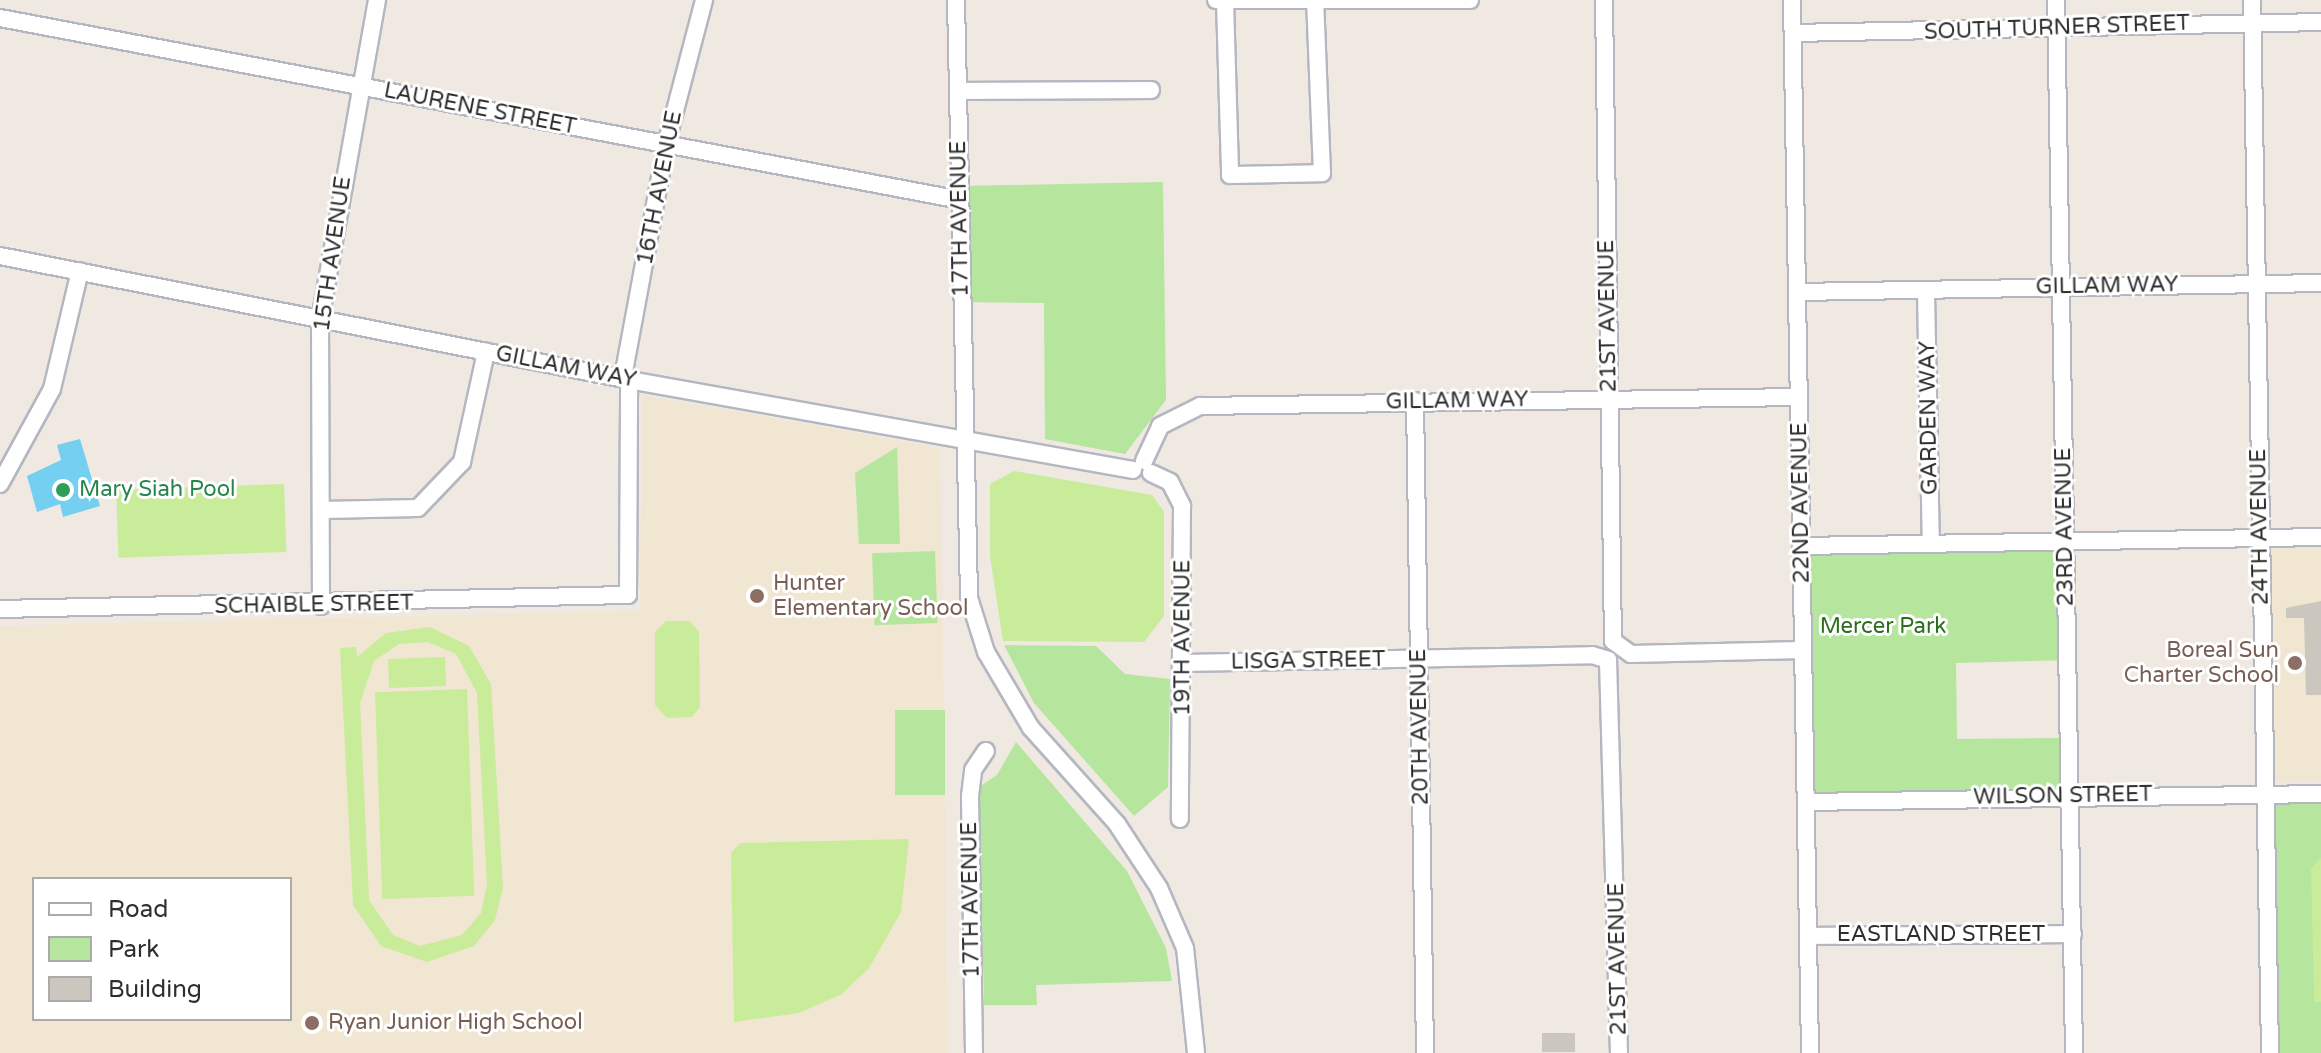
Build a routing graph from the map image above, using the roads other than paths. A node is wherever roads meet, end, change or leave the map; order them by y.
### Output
1 (377, 0) edge
2 (704, 0) edge
3 (956, 0) edge
4 (1470, 0) edge
5 (1604, 0) edge
6 (1792, 0) edge
7 (2056, 0) edge
8 (2252, 0) edge
9 (1220, 1) edge
10 (1315, 1) edge
11 (1398, 1) edge
12 (0, 18) edge
13 (2253, 22) junction
14 (2321, 22) edge
15 (2056, 31) junction
16 (1793, 33) junction
17 (360, 87) junction
18 (1151, 90) dead end
19 (958, 91) junction
20 (666, 145) junction
21 (960, 200) junction
22 (0, 256) edge
23 (80, 271) junction
24 (2321, 283) edge
25 (2256, 284) junction
26 (2062, 286) junction
27 (1797, 292) junction
28 (1926, 292) junction
29 (320, 320) junction
30 (486, 352) junction
31 (626, 379) junction
32 (1799, 397) junction
33 (1609, 398) junction
34 (1415, 401) junction
35 (962, 438) junction
36 (1143, 468) junction
37 (0, 484) edge
38 (322, 510) junction
39 (2321, 537) edge
40 (2260, 538) junction
41 (2065, 541) junction
42 (1931, 544) junction
43 (1802, 546) junction
44 (628, 595) joint
45 (321, 606) junction
46 (0, 609) edge
47 (1803, 650) junction
48 (1419, 658) junction
49 (1184, 663) junction
50 (1613, 673) joint
51 (986, 751) dead end
52 (2321, 794) edge
53 (2069, 795) junction
54 (2265, 795) junction
55 (1806, 802) junction
56 (1180, 819) dead end
57 (2073, 934) junction
58 (1808, 936) junction
59 (974, 1053) edge
60 (1196, 1053) edge
61 (1425, 1053) edge
62 (1619, 1053) edge
63 (1810, 1053) edge
64 (2074, 1053) edge
65 (2270, 1053) edge

1 - 17 street, 15TH AVENUE
2 - 20 street, 16TH AVENUE
3 - 19 street, 17TH AVENUE
4 - 11 street
5 - 33 street, 21ST AVENUE
6 - 16 street, 22ND AVENUE
7 - 15 street, 23RD AVENUE
8 - 13 street, 24TH AVENUE
9 - 10 street
9 - 10 street
10 - 11 street
12 - 17 street, LAURENE STREET
13 - 14 street, SOUTH TURNER STREET
13 - 15 street, SOUTH TURNER STREET
13 - 25 street, 24TH AVENUE
15 - 16 street, SOUTH TURNER STREET
15 - 26 street, 23RD AVENUE
16 - 27 street, 22ND AVENUE
17 - 20 street, LAURENE STREET
17 - 29 street, 15TH AVENUE
18 - 19 street
19 - 21 street, 17TH AVENUE
20 - 21 street, LAURENE STREET
20 - 31 street, 16TH AVENUE
21 - 35 street, 17TH AVENUE
22 - 23 street, GILLAM WAY
23 - 29 street, GILLAM WAY
23 - 37 street
24 - 25 street, GILLAM WAY
25 - 26 street, GILLAM WAY
25 - 40 street, 24TH AVENUE
26 - 28 street, GILLAM WAY
26 - 41 street, 23RD AVENUE
27 - 28 street, GILLAM WAY
27 - 32 street, 22ND AVENUE
28 - 42 street, GARDEN WAY
29 - 30 street, GILLAM WAY
29 - 38 street, 15TH AVENUE
30 - 31 street, GILLAM WAY
30 - 38 street
31 - 35 street, GILLAM WAY
31 - 44 street, 16TH AVENUE
32 - 33 street, GILLAM WAY
32 - 43 street, 22ND AVENUE
33 - 34 street, GILLAM WAY
33 - 47 street, 21ST AVENUE
34 - 36 street, GILLAM WAY
34 - 48 street, 20TH AVENUE
35 - 36 street, GILLAM WAY
35 - 60 street, 17TH AVENUE
36 - 49 street, 19TH AVENUE
38 - 45 street, 15TH AVENUE
39 - 40 street
40 - 41 street
40 - 54 street, 24TH AVENUE
41 - 42 street
41 - 53 street, 23RD AVENUE
42 - 43 street
43 - 47 street, 22ND AVENUE
44 - 45 street, SCHAIBLE STREET
45 - 46 street, SCHAIBLE STREET
47 - 55 street, 22ND AVENUE
48 - 49 street, LISGA STREET
48 - 50 street, LISGA STREET
48 - 61 street, 20TH AVENUE
49 - 56 street, 19TH AVENUE
50 - 62 street, 21ST AVENUE
51 - 59 street, 17TH AVENUE
52 - 54 street, WILSON STREET
53 - 54 street, WILSON STREET
53 - 55 street, WILSON STREET
53 - 57 street, 23RD AVENUE
54 - 65 street, 24TH AVENUE
55 - 58 street, 22ND AVENUE
57 - 58 street, EASTLAND STREET
57 - 64 street, 23RD AVENUE
58 - 63 street, 22ND AVENUE

